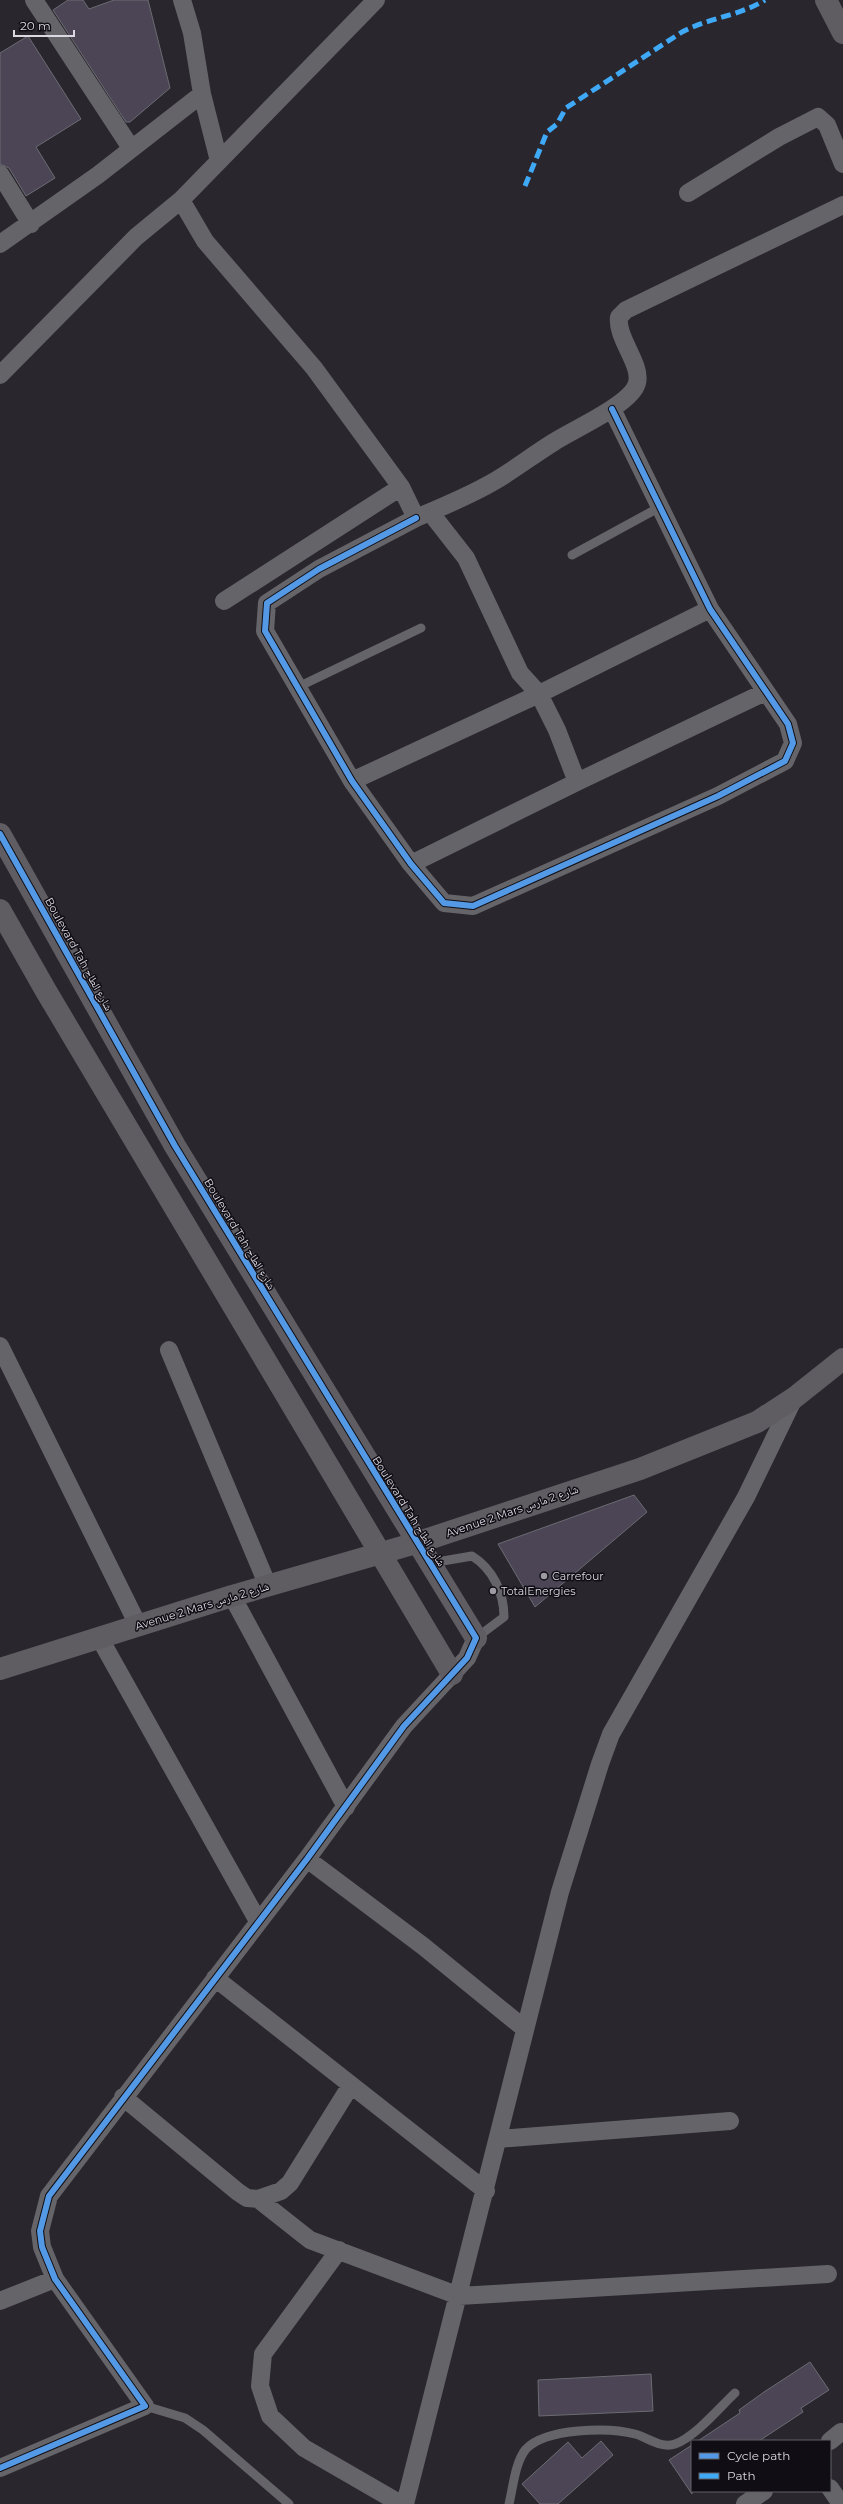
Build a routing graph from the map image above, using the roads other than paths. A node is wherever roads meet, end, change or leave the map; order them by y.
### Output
1 (34, 0) edge
2 (182, 0) edge
3 (376, 0) edge
4 (826, 0) edge
5 (843, 33) edge
6 (202, 94) junction
7 (131, 148) junction
8 (219, 161) junction
9 (843, 164) edge
10 (0, 174) edge
11 (688, 193) dead end
12 (181, 200) junction
13 (843, 205) edge
14 (31, 224) junction
15 (0, 244) edge
16 (0, 375) edge
17 (612, 408) junction
18 (401, 487) junction
19 (660, 507) junction
20 (423, 515) junction
21 (572, 555) dead end
22 (224, 601) dead end
23 (710, 609) junction
24 (421, 628) dead end
25 (298, 687) junction
26 (765, 692) junction
27 (539, 694) junction
28 (352, 781) junction
29 (577, 782) junction
30 (0, 834) edge
31 (411, 864) junction
32 (0, 910) edge
33 (0, 1346) edge
34 (169, 1350) dead end
35 (843, 1359) edge
36 (794, 1398) junction
37 (416, 1543) junction
38 (379, 1552) junction
39 (429, 1563) junction
40 (268, 1586) junction
41 (232, 1596) junction
42 (138, 1625) junction
43 (99, 1637) junction
44 (476, 1638) junction
45 (0, 1669) edge
46 (452, 1674) junction
47 (346, 1807) junction
48 (307, 1859) junction
49 (258, 1921) junction
50 (215, 1978) junction
51 (525, 2029) junction
52 (351, 2085) junction
53 (123, 2097) junction
54 (730, 2121) dead end
55 (498, 2139) junction
56 (486, 2191) junction
57 (258, 2199) junction
58 (339, 2250) junction
59 (828, 2274) dead end
60 (55, 2279) junction
61 (459, 2296) junction
62 (0, 2301) edge
63 (735, 2393) dead end
64 (145, 2406) junction
65 (0, 2468) edge
66 (831, 2489) edge
67 (763, 2492) edge
68 (289, 2504) edge
69 (401, 2504) edge
70 (405, 2504) edge
71 (509, 2504) edge
72 (745, 2504) edge
73 (841, 2504) edge

1 - 7 street
2 - 6 street
3 - 8 street
4 - 5 street
6 - 7 street
6 - 8 street
7 - 14 street
8 - 12 street
9 - 11 street
10 - 14 street
12 - 16 street
12 - 18 street
13 - 17 street
14 - 15 street
17 - 19 street
17 - 20 street
18 - 20 street
18 - 22 street
19 - 21 lane
19 - 23 street
20 - 25 street
20 - 27 street
23 - 26 street
23 - 27 street
24 - 25 lane
25 - 28 street
26 - 29 street
26 - 31 street
27 - 28 street
27 - 29 street
28 - 31 street
29 - 31 street
30 - 37 street, Boulevard Tah شارع الطاح
32 - 38 street
33 - 42 street
34 - 40 street
35 - 36 street, Avenue 2 Mars شارع 2 مارس
36 - 37 street, Avenue 2 Mars شارع 2 مارس
36 - 51 street
37 - 38 street, Avenue 2 Mars شارع 2 مارس
37 - 39 street, Boulevard Tah شارع الطاح
38 - 40 street, Avenue 2 Mars شارع 2 مارس
38 - 46 street
39 - 44 street, Boulevard Tah شارع الطاح
39 - 44 lane
40 - 41 street, Avenue 2 Mars شارع 2 مارس
41 - 42 street, Avenue 2 Mars شارع 2 مارس
41 - 47 street
42 - 43 street, Avenue 2 Mars شارع 2 مارس
43 - 45 street, Avenue 2 Mars شارع 2 مارس
43 - 49 street
44 - 46 street
46 - 47 street
47 - 48 street
48 - 49 street
48 - 51 street
49 - 50 street
50 - 52 street
50 - 53 street
51 - 55 street
52 - 56 street
52 - 57 street
53 - 57 street
53 - 60 street
54 - 55 street
55 - 56 street
56 - 61 street
57 - 58 street
58 - 61 street
58 - 69 street
59 - 61 street
60 - 62 street
60 - 64 street
61 - 70 street
63 - 71 lane
64 - 65 street
64 - 68 lane
66 - 73 street
67 - 72 street

